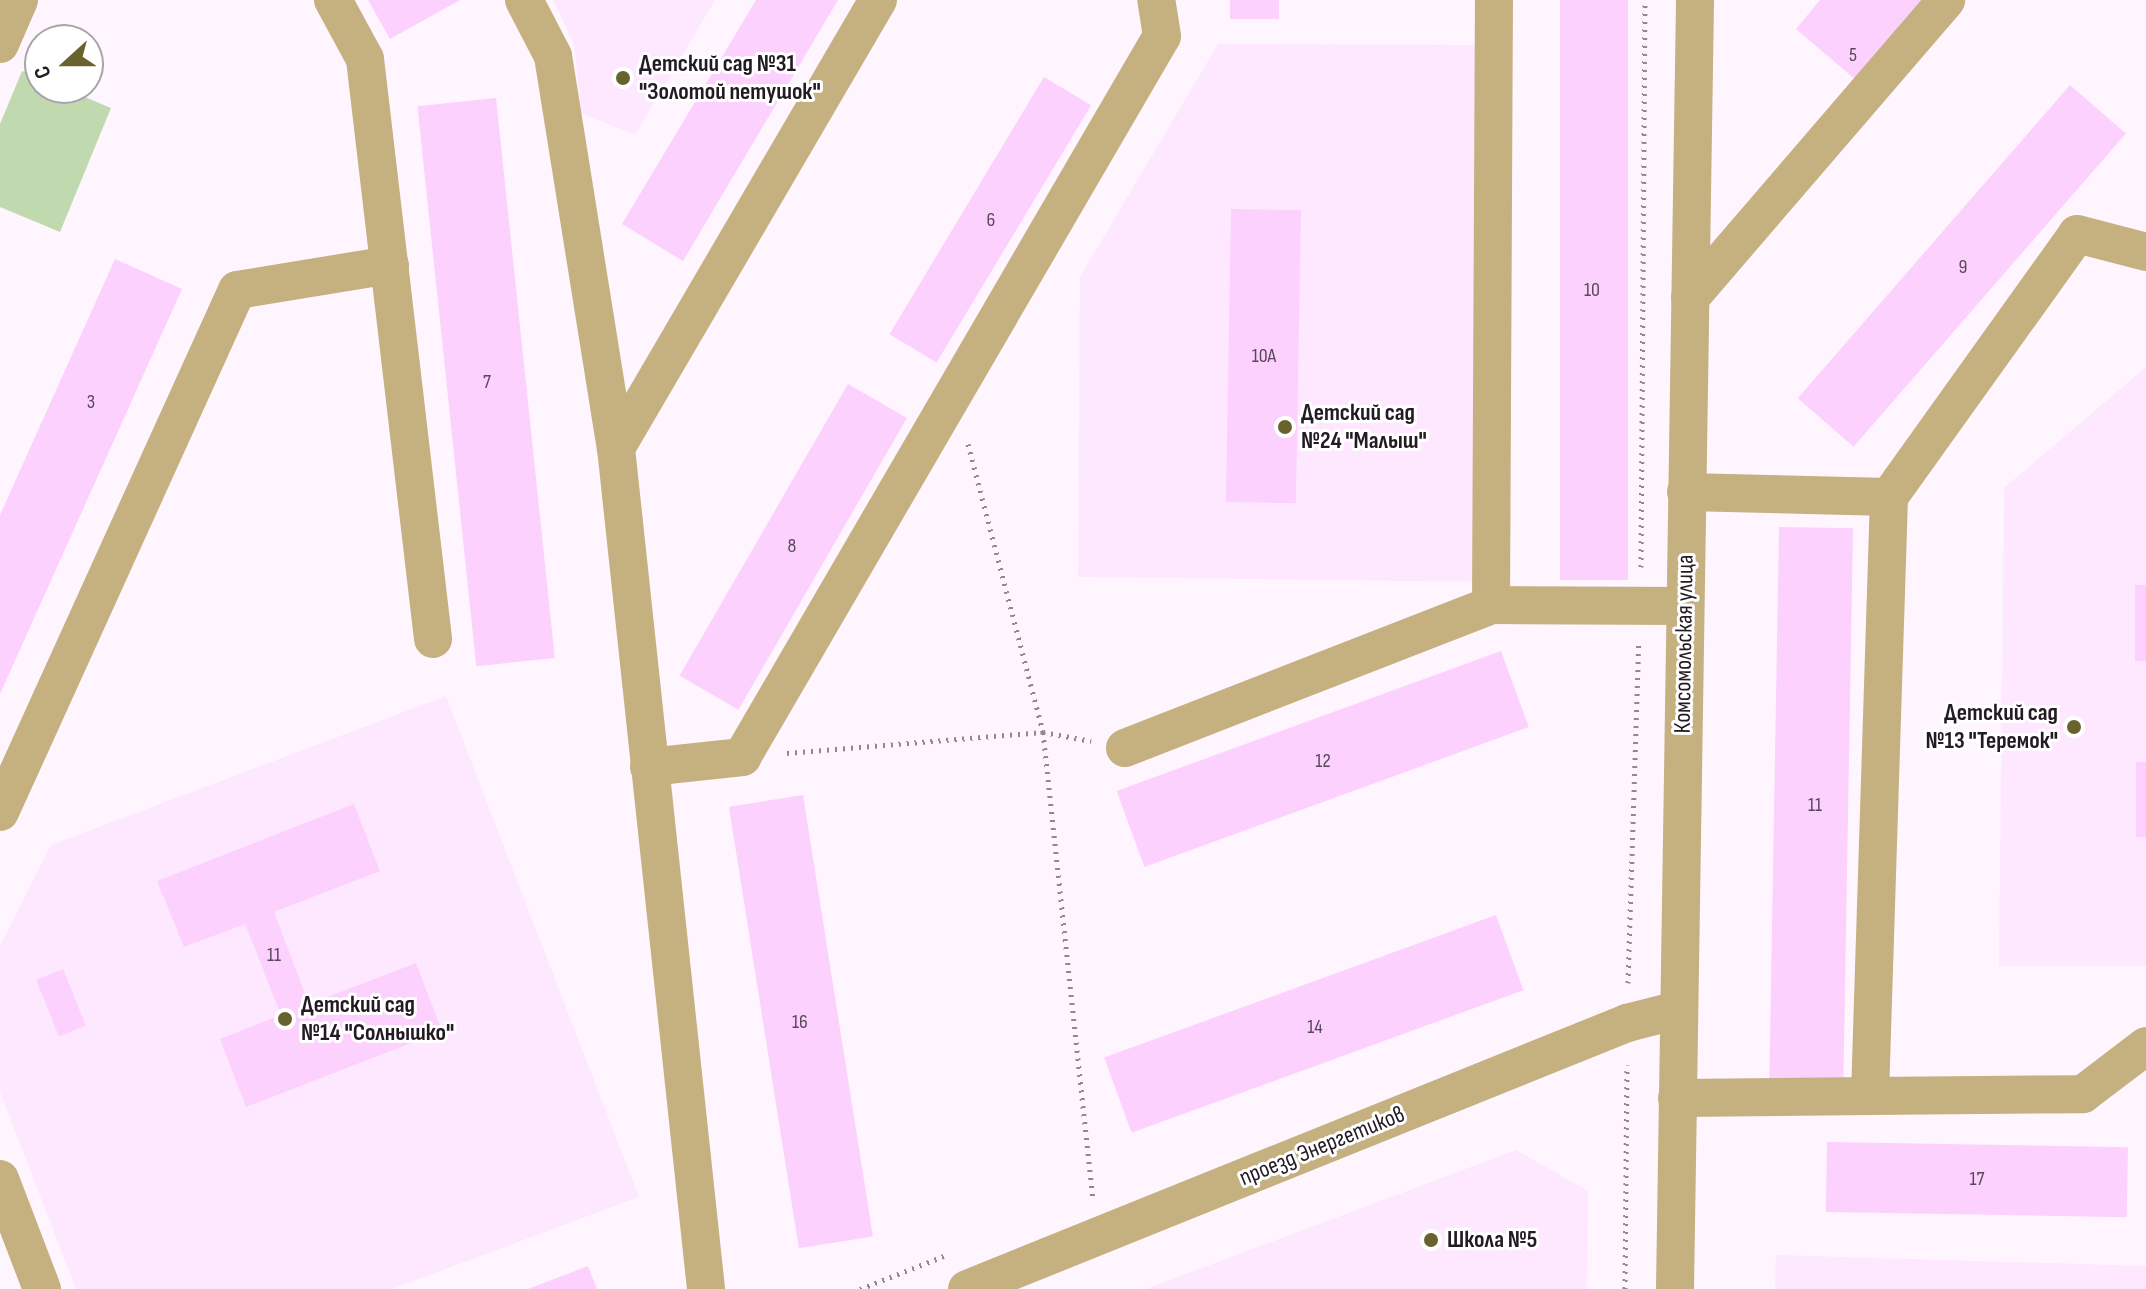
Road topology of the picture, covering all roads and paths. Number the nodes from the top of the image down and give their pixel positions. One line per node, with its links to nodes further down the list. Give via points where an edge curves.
1 (19, 0): 9 (street)
2 (333, 0): 11 (street, via 365,59)
3 (524, 0): 14 (street, via 553,56)
4 (878, 0): 14 (street)
5 (1156, 0): 13 (street, via 1162,36)
6 (1494, 0): 17 (street)
7 (1695, 0): 12 (street, Комсомольская улица)
8 (1946, 0): 12 (street)
9 (0, 44)
10 (2146, 252): 16 (street, via 2077,234)
11 (390, 265): 19 (street); 24 (street, via 237,290)
12 (1690, 298): 15 (street, Комсомольская улица)
13 (954, 392): 20 (path); 22 (street)
14 (616, 448): 23 (street)
15 (1686, 492): 16 (street); 18 (street, Комсомольская улица)
16 (1889, 497): 27 (street)
17 (1491, 605): 18 (street); 21 (street)
18 (1685, 606): 25 (street, Комсомольская улица)
19 (433, 639)
20 (1043, 732): 21 (path); 22 (path); 30 (path)
21 (1125, 748)
22 (742, 757): 23 (street)
23 (649, 767): 32 (street)
24 (0, 812)
25 (1678, 1010): 28 (street, Комсомольская улица); 33 (street, проезд Энергетиков, via 1627,1023)
26 (2146, 1046): 27 (street, via 2083,1094)
27 (1870, 1096): 28 (street)
28 (1677, 1098): 34 (street, Комсомольская улица)
29 (0, 1179): 31 (street)
30 (1093, 1198)
31 (42, 1289)
32 (706, 1289)
33 (967, 1289)
34 (1675, 1289)

